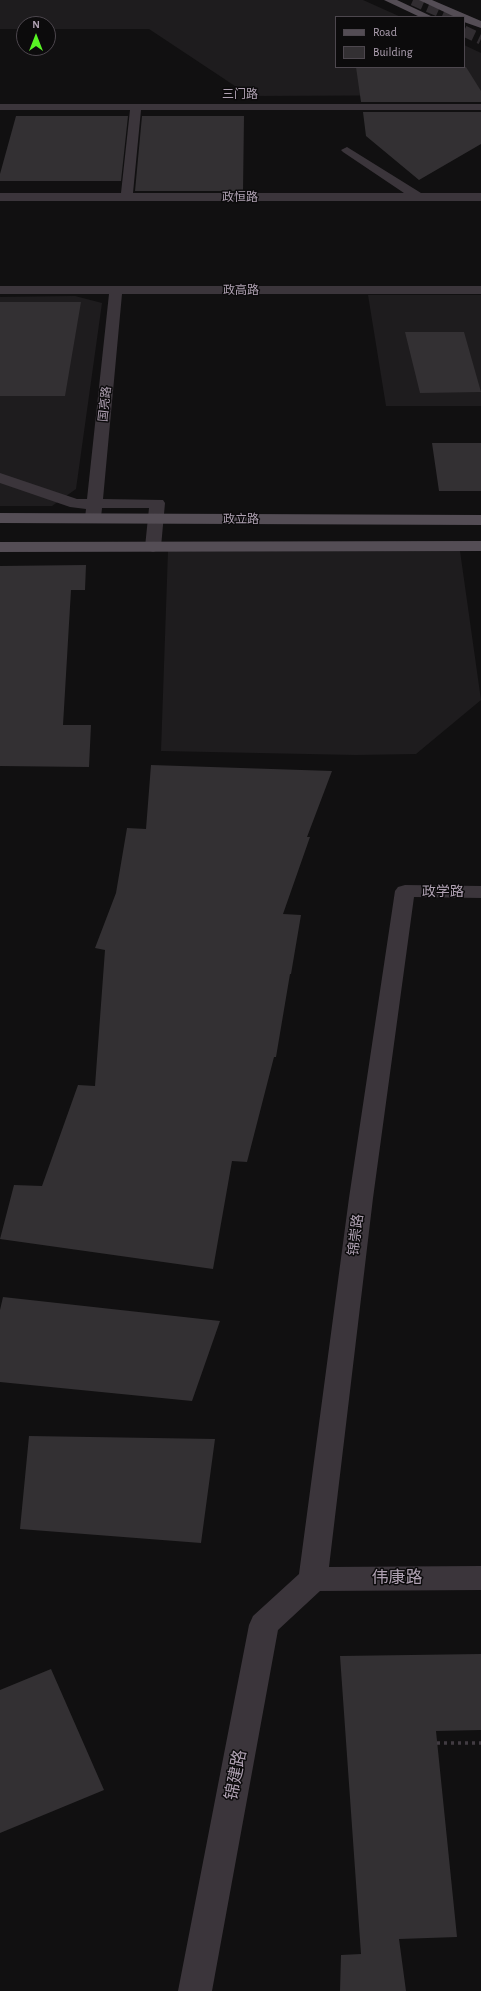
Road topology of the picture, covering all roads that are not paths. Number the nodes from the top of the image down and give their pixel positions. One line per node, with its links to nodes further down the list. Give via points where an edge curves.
1 (389, 0): 3 (main road)
2 (424, 0): 4 (main road)
3 (426, 16)
4 (461, 16)
5 (465, 18): 6 (main road)
6 (481, 25)
7 (0, 107): 8 (street, 三门路)
8 (136, 107): 9 (street, 三门路); 14 (street)
9 (481, 107)
10 (348, 150): 11 (street)
11 (366, 163): 12 (street); 15 (street)
12 (351, 165)
13 (0, 197): 14 (street, 政恒路)
14 (127, 197): 15 (street, 政恒路)
15 (418, 197): 16 (street, 政恒路)
16 (481, 197)
17 (0, 290): 18 (street, 政高路)
18 (116, 290): 19 (street, 政高路); 23 (street, 国亮路)
19 (481, 290)
20 (0, 478): 22 (street)
21 (0, 488): 22 (street)
22 (29, 488): 23 (street)
23 (94, 510): 24 (main road, 政立路); 25 (main road, 政立路)
24 (0, 518)
25 (155, 518): 26 (main road, 政立路); 29 (street)
26 (481, 520)
27 (481, 546): 29 (main road, 政立路)
28 (0, 547): 29 (main road, 政立路)
29 (153, 547)
30 (405, 892): 31 (street, 政学路); 33 (street, 锦崇路, via 361,1198)
31 (481, 892)
32 (481, 1578): 33 (street, 伟康路)
33 (313, 1579): 34 (street, 锦建路, via 264,1626)
34 (195, 1991)

